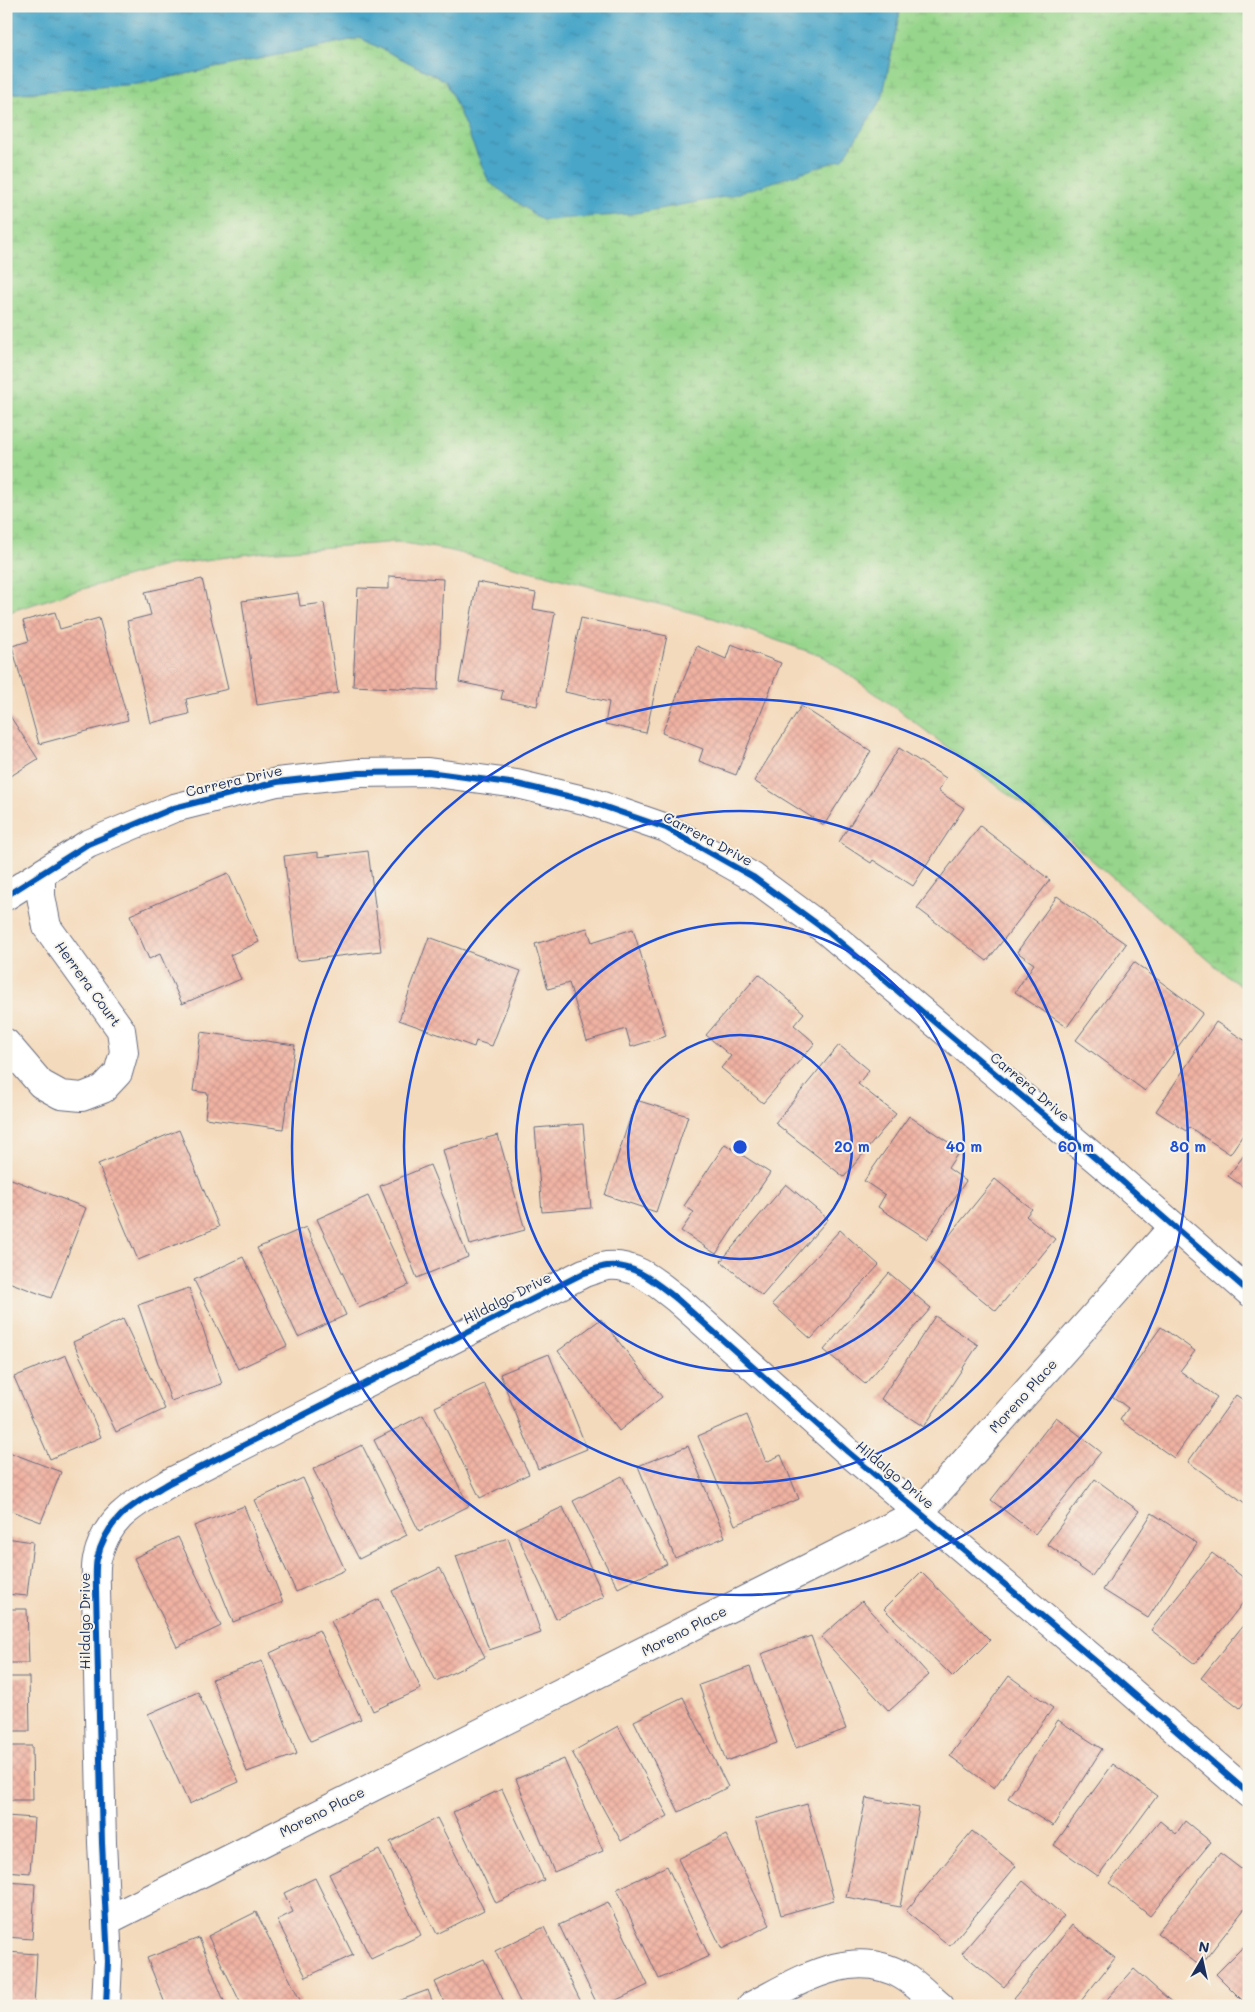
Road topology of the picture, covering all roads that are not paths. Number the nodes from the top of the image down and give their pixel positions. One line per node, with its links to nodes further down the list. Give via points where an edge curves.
1 (41, 874): 2 (street, Carrera Drive); 3 (street, Herrera Court, via 47,927 121,1030 124,1052 118,1072 103,1089 82,1097 61,1095 41,1084); 4 (street, Carrera Drive, via 88,844 174,808 277,782 359,773 428,772 517,784 588,801 666,828 753,876 828,932)
2 (6, 896)
3 (6, 1042)
4 (1174, 1226): 5 (street, Carrera Drive); 6 (street, Moreno Place)
5 (1249, 1292)
6 (920, 1512): 7 (street, Hildalgo Drive); 8 (street, Moreno Place); 8 (street, Hildalgo Drive, via 652,1279 631,1268 607,1266 584,1273 170,1483 127,1509 108,1531 97,1559 96,1590)
7 (1249, 1794)
8 (106, 1921): 9 (street, Hildalgo Drive)
9 (106, 2006)
10 (752, 2006): 11 (street, via 811,1976 837,1966 863,1963 903,1976)
11 (940, 2006)

